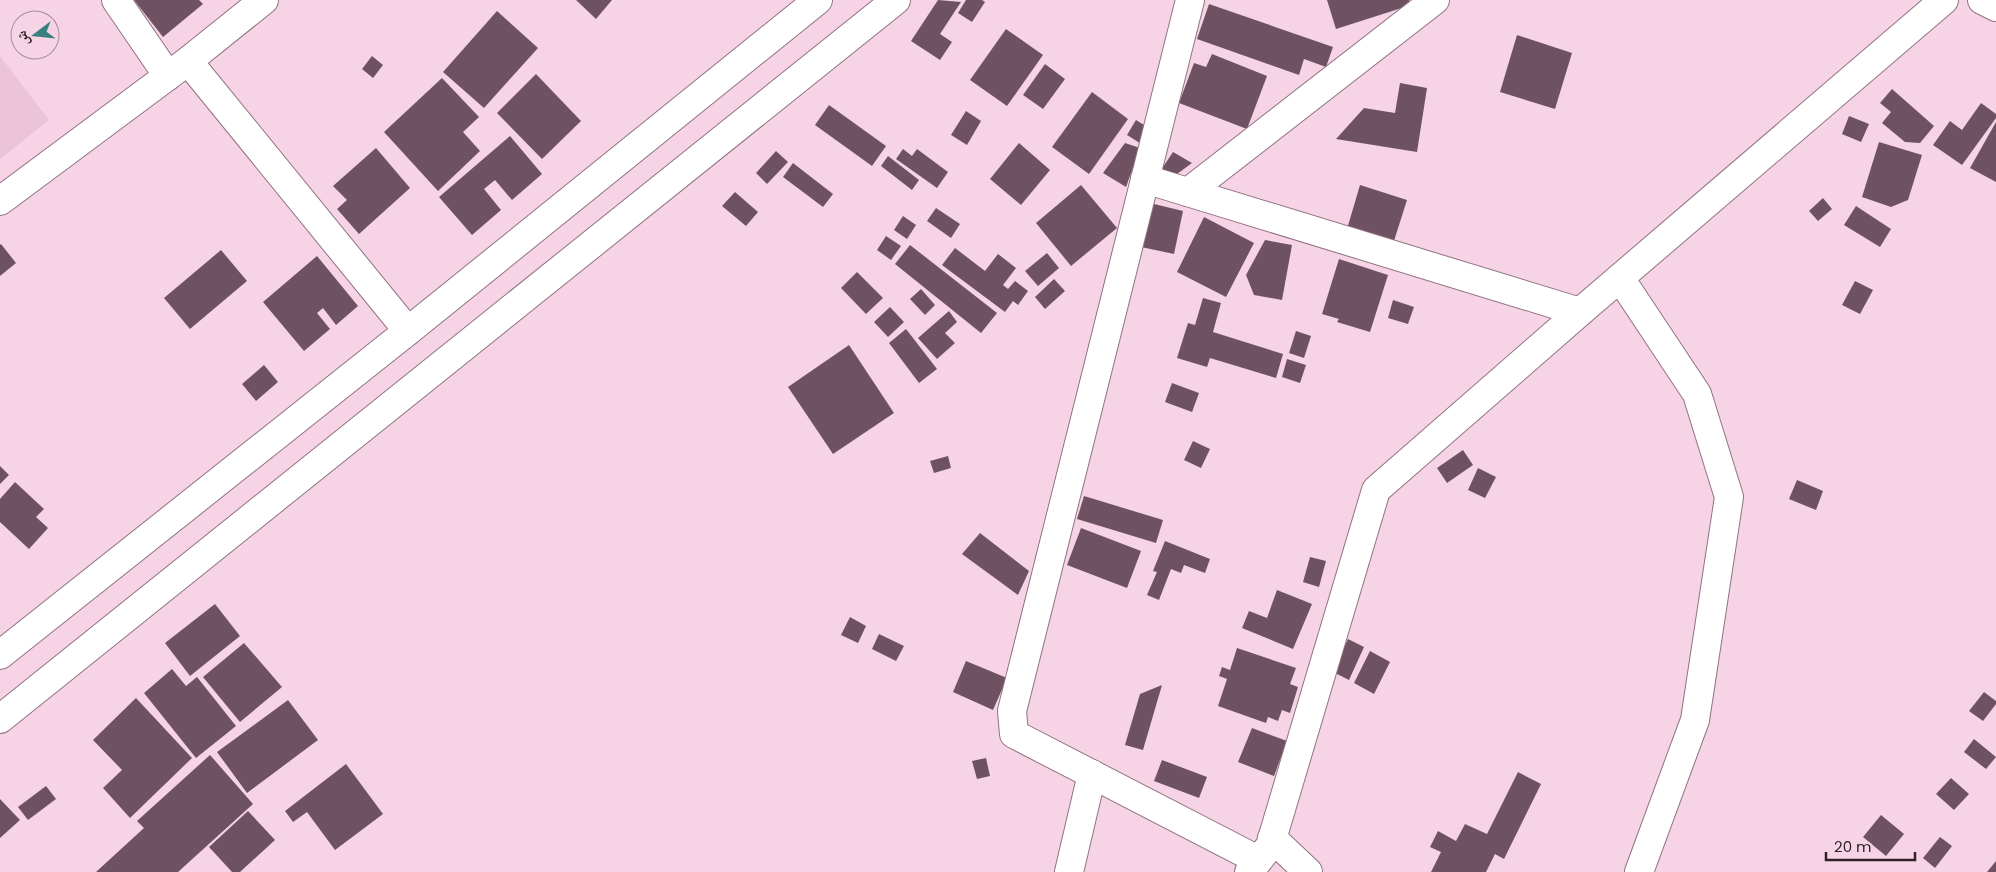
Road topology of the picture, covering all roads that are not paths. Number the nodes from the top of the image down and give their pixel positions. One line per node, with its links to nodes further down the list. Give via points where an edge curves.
1 (116, 0): 10 (street)
2 (264, 0): 10 (street)
3 (818, 0): 16 (street)
4 (896, 0): 18 (street)
5 (1190, 0): 11 (street)
6 (1435, 0): 12 (street)
7 (1944, 0): 14 (street)
8 (1982, 0): 9 (street)
9 (1996, 7)
10 (178, 69): 13 (street); 16 (street)
11 (1144, 179): 12 (street); 19 (street, via 1012,711 1014,734)
12 (1188, 192): 15 (street)
13 (0, 202)
14 (1620, 278): 15 (street); 23 (street, via 1697,394 1729,497 1695,720)
15 (1580, 312): 20 (street, via 1376,490)
16 (408, 331): 17 (street)
17 (0, 655)
18 (0, 719)
19 (1092, 774): 20 (street); 21 (street)
20 (1260, 857): 22 (street)
21 (1069, 872)
22 (1308, 872)
23 (1639, 872)

